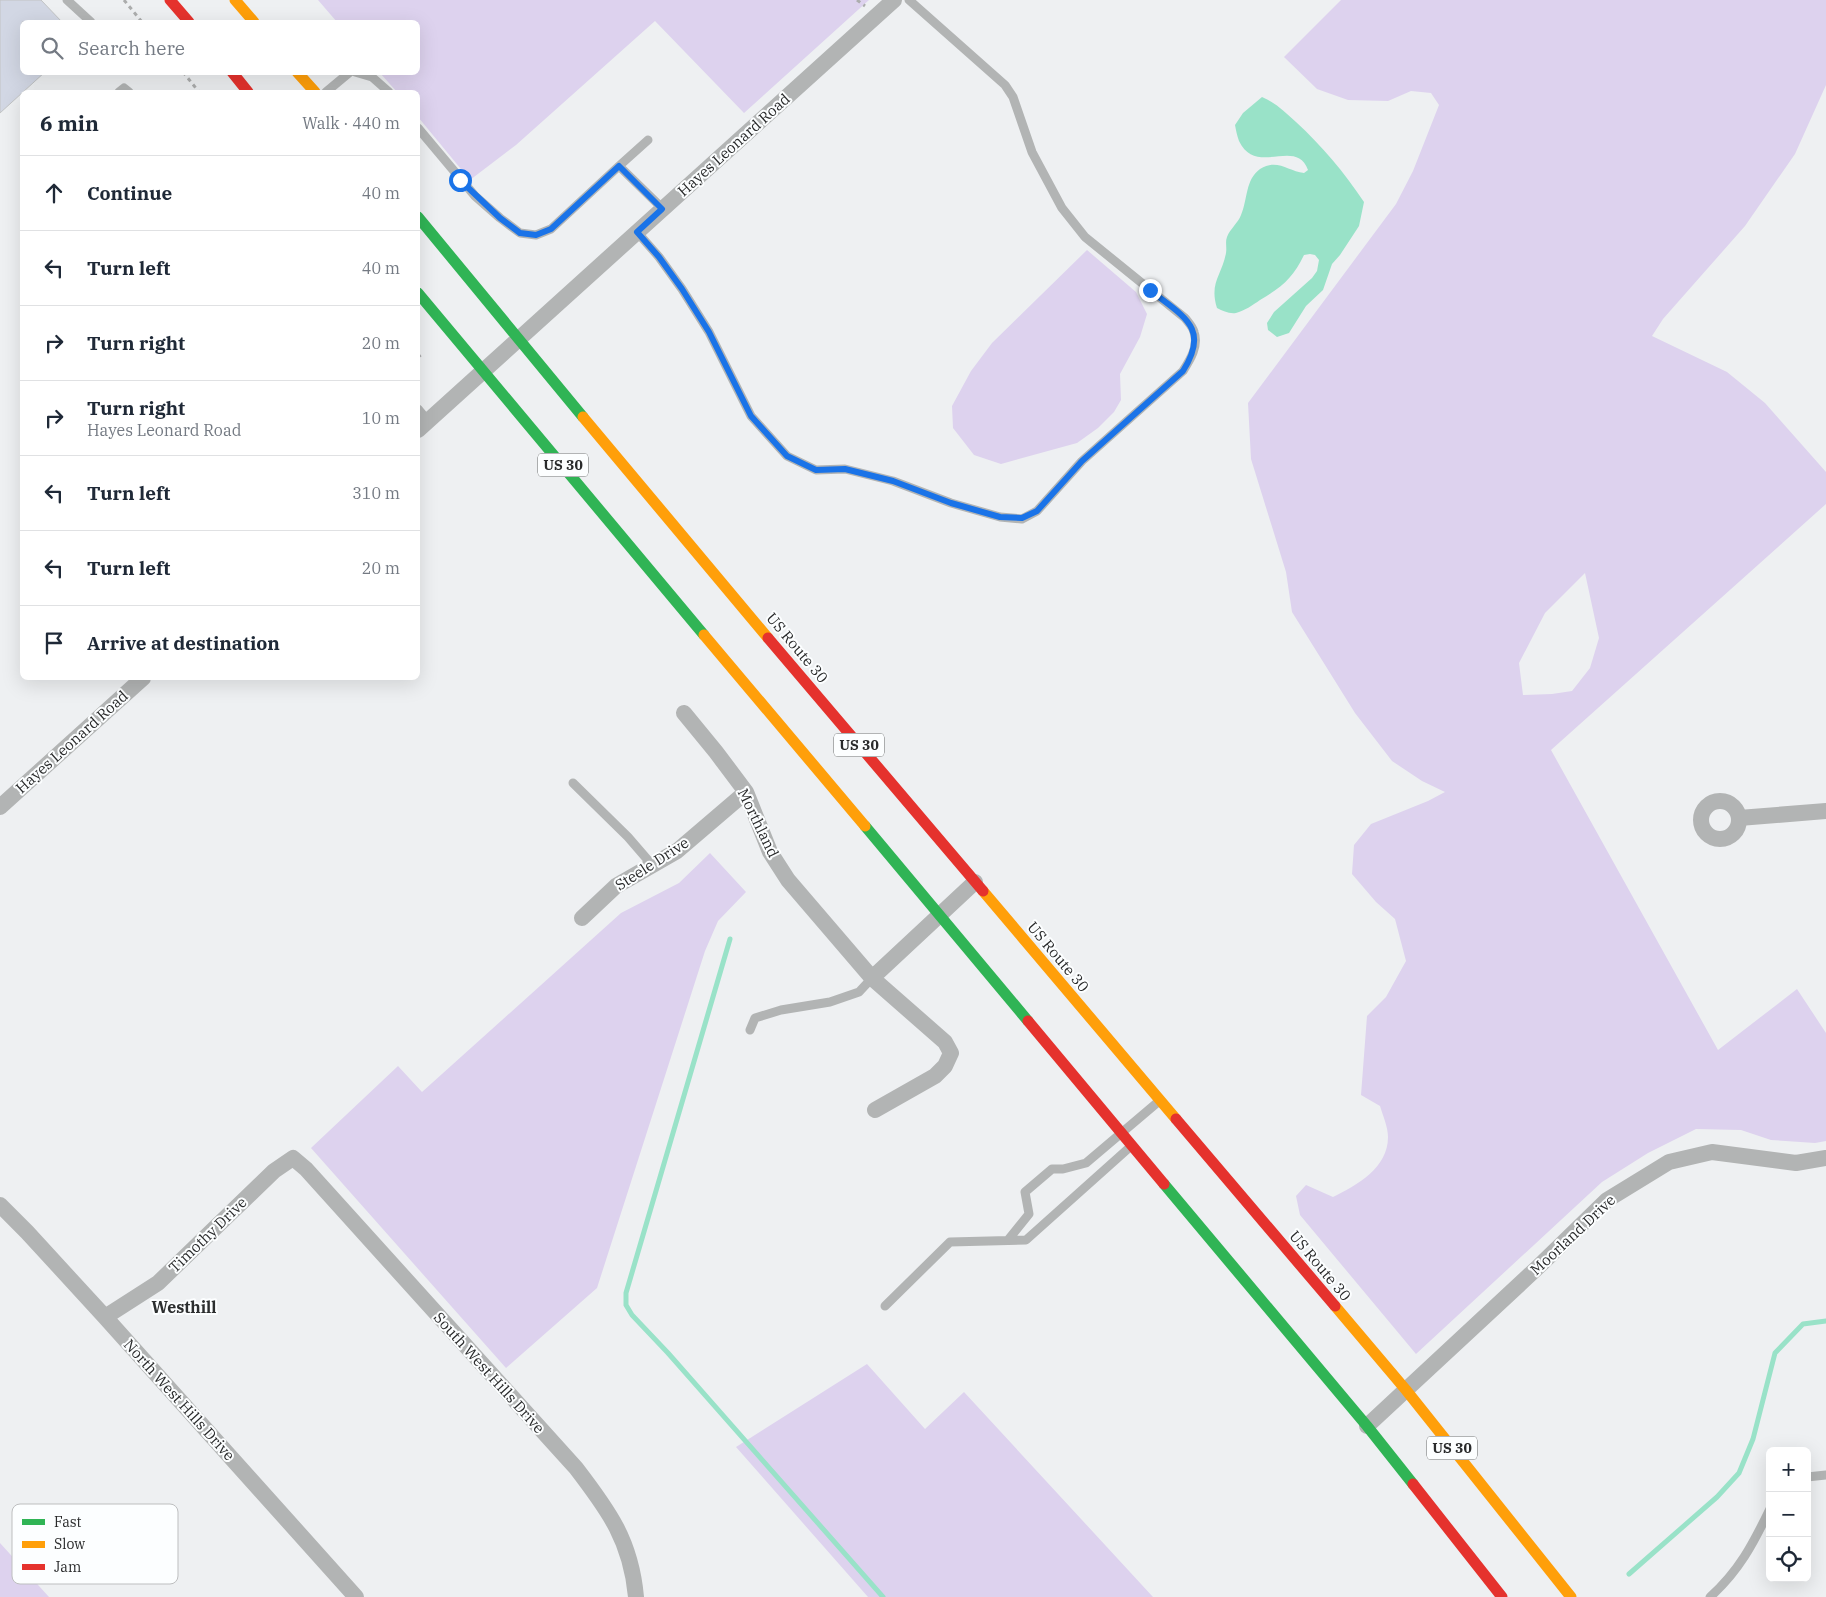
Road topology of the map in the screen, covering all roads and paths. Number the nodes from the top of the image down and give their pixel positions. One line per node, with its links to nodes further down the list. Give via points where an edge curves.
1 (67, 0): 7 (lane)
2 (124, 0): 8 (path)
3 (170, 0): 9 (highway)
4 (235, 0): 10 (highway)
5 (894, 0): 24 (street, Hayes Leonard Road)
6 (909, 0): 26 (lane, via 1006,85 1032,152 1062,208 1084,237 1185,318 1194,332 1192,357 1183,371 1082,461 1037,511 1022,518 1000,517 893,481 845,469 816,470 787,456 751,416 709,332 659,257)
7 (89, 20)
8 (140, 20)
9 (187, 20)
10 (252, 20)
11 (185, 75): 16 (path)
12 (234, 75): 17 (highway)
13 (300, 75): 18 (highway)
14 (346, 75): 19 (lane)
15 (365, 75): 20 (lane)
16 (197, 90)
17 (246, 90)
18 (313, 90)
19 (328, 90)
20 (387, 90)
21 (420, 130): 23 (lane, via 475,196 520,233 536,235 551,229)
22 (648, 140): 23 (lane)
23 (619, 166): 24 (lane)
24 (662, 209): 26 (street, Hayes Leonard Road)
25 (420, 219): 28 (highway, US 30)
26 (637, 232): 28 (street, Hayes Leonard Road)
27 (420, 295): 29 (highway, US 30)
28 (518, 340): 29 (street, Hayes Leonard Road); 39 (highway, US Route 30 / US 30)
29 (483, 371): 30 (street, Hayes Leonard Road); 40 (highway, US 30)
30 (421, 420)
31 (141, 680): 35 (street, Hayes Leonard Road)
32 (684, 713): 34 (street, Morthland)
33 (573, 783): 38 (lane)
34 (746, 792): 38 (street, Steele Drive, via 677,851); 42 (street, Morthland, via 770,852 788,880)
35 (0, 807)
36 (1826, 811): 37 (street)
37 (1739, 818)
38 (653, 866): 41 (street, Steele Drive, via 616,886)
39 (975, 882): 40 (street); 44 (highway, US Route 30 / US 30)
40 (939, 914): 42 (street); 46 (highway, US 30)
41 (582, 918)
42 (872, 978): 43 (lane, via 859,992 837,1000 754,1018); 45 (street, Morthland, via 946,1042 951,1053 935,1076)
43 (750, 1030)
44 (1160, 1100): 46 (lane); 54 (highway, US Route 30 / US 30)
45 (875, 1110)
46 (1121, 1133): 47 (highway, US 30); 51 (lane, via 1086,1163 1052,1169 1025,1192 1029,1214)
47 (1132, 1145): 51 (lane, via 1026,1240); 55 (highway, US 30)
48 (1826, 1158): 54 (street, Moorland Drive, via 1796,1163 1712,1152 1668,1162 1607,1200)
49 (306, 1169): 53 (street, Timothy Drive, via 293,1158 274,1171 158,1283); 60 (street, South West Hills Drive, via 576,1468 615,1523 634,1574)
50 (0, 1205): 53 (street, North West Hills Drive)
51 (1008, 1240): 52 (lane, via 950,1242)
52 (885, 1306)
53 (105, 1317): 59 (street, North West Hills Drive)
54 (1406, 1390): 55 (street, Moorland Drive); 62 (highway, US Route 30 / US 30)
55 (1367, 1426): 61 (highway, US 30)
56 (1826, 1475): 57 (lane)
57 (1811, 1477)
58 (1766, 1517): 63 (lane, via 1748,1552 1727,1582)
59 (356, 1597)
60 (636, 1597)
61 (1502, 1597)
62 (1571, 1597)
63 (1710, 1597)

